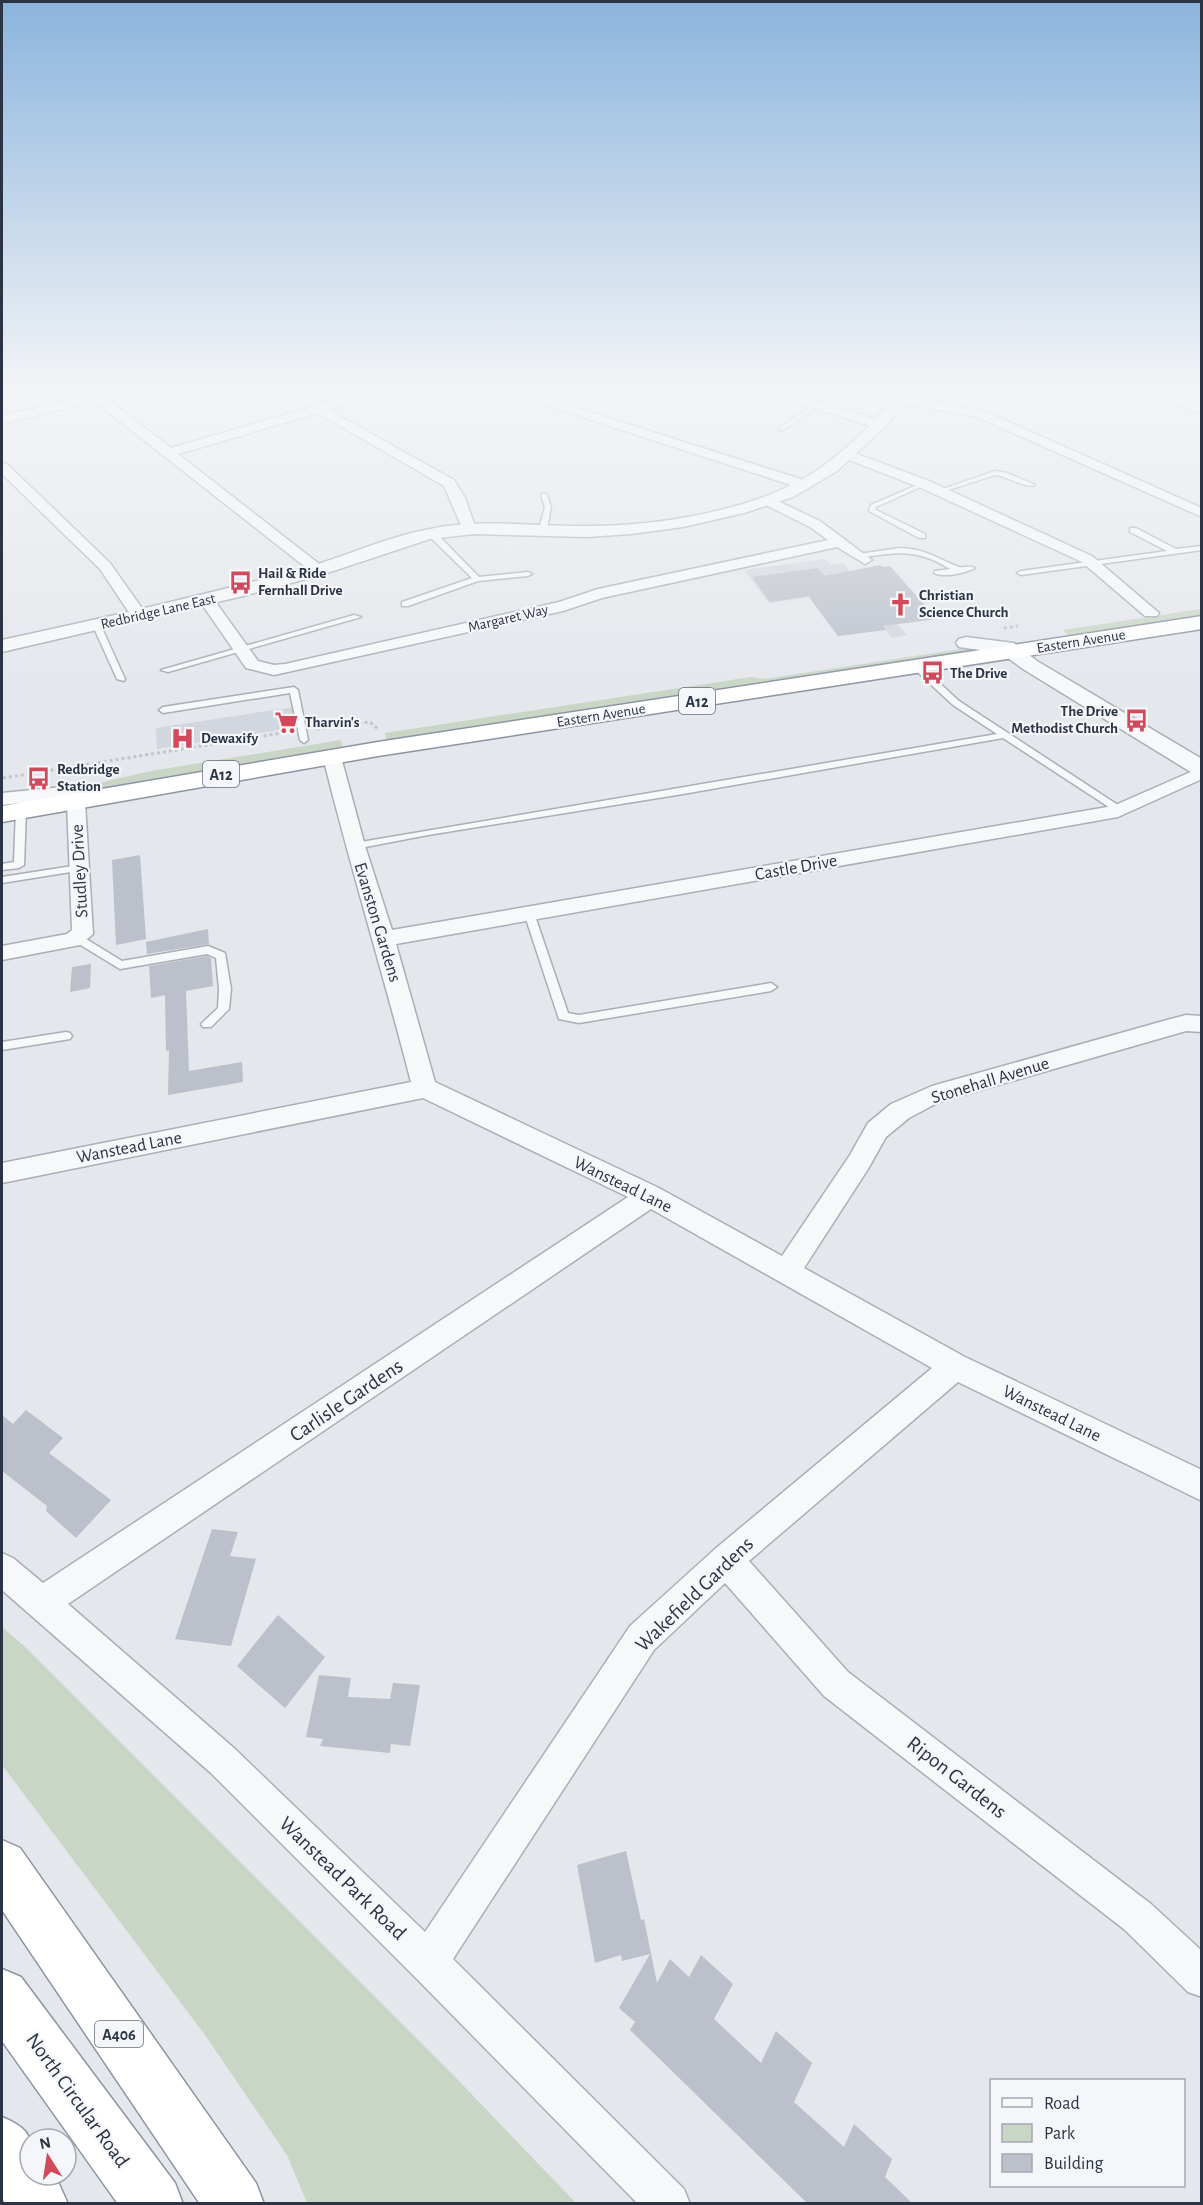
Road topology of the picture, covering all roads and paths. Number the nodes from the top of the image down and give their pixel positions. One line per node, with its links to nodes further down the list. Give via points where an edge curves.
1 (25, 489): 34 (street, via 105,566)
2 (214, 489): 24 (street)
3 (453, 489): 13 (street)
4 (796, 489): 11 (street, Redbridge Lane East)
5 (913, 489): 17 (lane, via 873,506 872,511)
6 (934, 489): 9 (street)
7 (949, 489): 9 (lane)
8 (1148, 489): 12 (street)
9 (940, 492): 22 (street)
10 (544, 495): 14 (lane, via 548,507)
11 (767, 500): 14 (street, Redbridge Lane East, via 648,527 609,531); 18 (street, via 815,524)
12 (1202, 513)
13 (469, 528): 14 (street, Redbridge Lane East); 16 (street, Redbridge Lane East)
14 (543, 529)
15 (1133, 530): 20 (lane)
16 (431, 533): 24 (street, Redbridge Lane East); 29 (lane)
17 (922, 536)
18 (840, 542): 21 (street); 40 (street, Margaret Way, via 598,594 563,606 285,669 252,665)
19 (1202, 548): 20 (lane)
20 (1175, 552): 22 (lane)
21 (862, 558): 25 (lane, via 902,549 927,552)
22 (1093, 564): 27 (lane); 33 (street)
23 (971, 568): 25 (lane)
24 (318, 570): 30 (street, Redbridge Lane East)
25 (959, 571): 26 (lane)
26 (938, 573)
27 (1021, 573)
28 (528, 574): 29 (lane)
29 (477, 579): 31 (lane)
30 (207, 600): 34 (street, Redbridge Lane East); 40 (street, Margaret Way)
31 (405, 604)
32 (1202, 605): 33 (highway, Eastern Avenue / A12)
33 (1151, 613): 38 (highway, Eastern Avenue / A12)
34 (140, 616): 37 (street, Redbridge Lane East)
35 (357, 617): 40 (lane)
36 (1202, 622): 41 (highway, Eastern Avenue / A12)
37 (97, 626): 39 (street, Redbridge Lane East); 44 (lane)
38 (966, 643): 41 (street, via 996,644); 46 (highway, Eastern Avenue / A12)
39 (2, 646)
40 (242, 651): 43 (lane)
41 (1013, 652): 42 (highway, Eastern Avenue / A12); 50 (street)
42 (917, 667): 48 (lane, via 956,703); 49 (highway, Eastern Avenue / A12)
43 (165, 670)
44 (121, 679)
45 (163, 710): 47 (lane, via 294,690)
46 (370, 726): 47 (highway, Eastern Avenue / A12); 47 (path, via 346,726)
47 (303, 735): 51 (path, via 129,756); 53 (highway, Eastern Avenue / A12)
48 (1005, 735): 54 (lane); 55 (lane)
49 (332, 757): 52 (highway, Eastern Avenue / A12); 55 (street, Evanston Gardens)
50 (1202, 771): 54 (street, Castle Drive)
51 (2, 779)
52 (76, 801): 53 (highway, Eastern Avenue / A12); 57 (street, Studley Drive)
53 (6, 804): 56 (lane, via 19,865)
54 (1121, 811): 59 (street, Castle Drive)
55 (355, 846): 61 (street, Evanston Gardens)
56 (2, 867)
57 (79, 868): 58 (lane); 60 (street, Studley Drive, via 83,930)
58 (2, 880)
59 (529, 913): 61 (street, Castle Drive); 63 (lane, via 563,1016 579,1019)
60 (78, 938): 62 (street, Studley Drive); 64 (lane, via 120,965 208,950 221,956 223,1009)
61 (384, 939): 68 (street, Evanston Gardens)
62 (2, 953)
63 (771, 987)
64 (207, 1024)
65 (1202, 1024): 71 (street, Stonehall Avenue, via 1186,1023 943,1092 900,1111 877,1130)
66 (66, 1036): 67 (lane)
67 (2, 1046)
68 (425, 1088): 69 (street, Wanstead Lane); 70 (street, Wanstead Lane)
69 (2, 1173)
70 (650, 1196): 71 (street, Wanstead Lane); 76 (street, Carlisle Gardens)
71 (787, 1271): 72 (street, Wanstead Lane)
72 (955, 1365): 73 (street, Wanstead Lane); 74 (street, Wakefield Gardens)
73 (1202, 1486)
74 (726, 1560): 78 (street, Wakefield Gardens, via 642,1638); 79 (street, Ripon Gardens, via 836,1684 1138,1917)
75 (2, 1569): 76 (street, Wanstead Park Road)
76 (41, 1603): 78 (street, Wanstead Park Road, via 223,1761)
77 (2, 1866): 84 (highway, A406)
78 (428, 1962): 85 (street, Wanstead Park Road)
79 (1202, 1978)
80 (2, 1996): 83 (highway, North Circular Road)
81 (2, 2146): 82 (highway)
82 (39, 2204)
83 (154, 2204)
84 (235, 2204)
85 (669, 2204)

